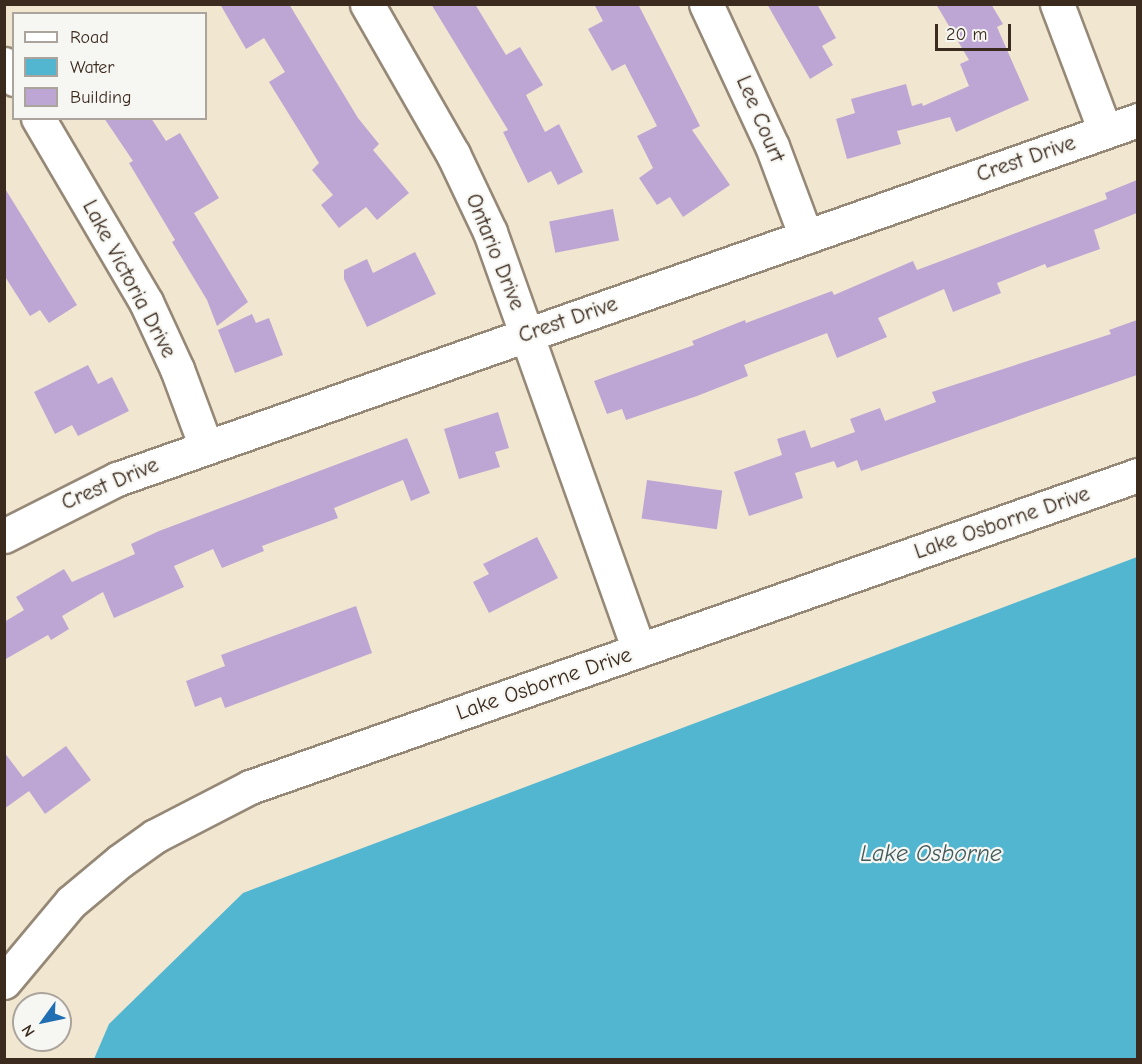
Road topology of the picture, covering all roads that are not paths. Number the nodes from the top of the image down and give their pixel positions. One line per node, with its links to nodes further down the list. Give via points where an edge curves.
1 (367, 4): 8 (street, Ontario Drive, via 453,154 490,232)
2 (706, 4): 7 (street, Lee Court, via 772,146)
3 (1057, 4): 6 (street)
4 (39, 120): 9 (street, Lake Victoria Drive, via 146,302 177,369)
5 (1137, 120): 6 (street, Crest Drive)
6 (1105, 131): 7 (street, Crest Drive)
7 (806, 237): 8 (street, Crest Drive)
8 (528, 334): 9 (street, Crest Drive); 12 (street, Ontario Drive)
9 (206, 447): 11 (street, Crest Drive, via 117,479)
10 (1137, 475): 12 (street, Lake Osborne Drive)
11 (4, 536)
12 (639, 650): 13 (street, Lake Osborne Drive, via 211,804 155,836 88,888 42,933)
13 (4, 982)

